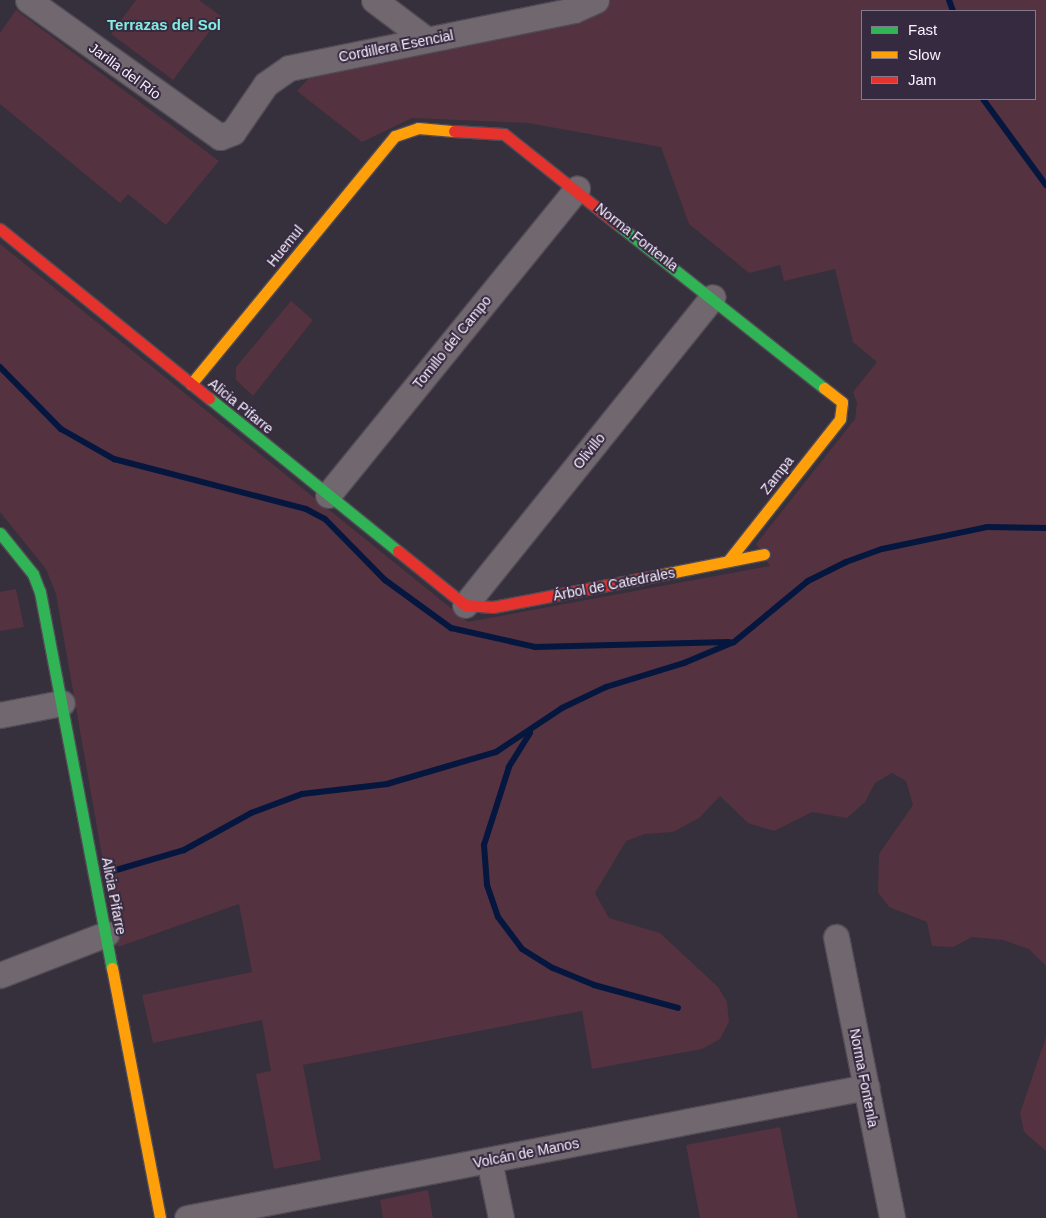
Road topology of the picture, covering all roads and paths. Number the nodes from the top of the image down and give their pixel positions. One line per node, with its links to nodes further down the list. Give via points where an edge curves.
1 (28, 0): 6 (street, Jarilla del Río, via 211,134)
2 (374, 0): 4 (street)
3 (596, 0): 4 (street, Cordillera Esencial, via 574,10)
4 (427, 40): 6 (street, Cordillera Esencial, via 281,72)
5 (405, 130): 7 (street, Norma Fontenla, via 504,134); 10 (street, Huemul, via 395,136)
6 (224, 137)
7 (577, 189): 9 (street, Norma Fontenla); 12 (street, Tomillo del Campo)
8 (0, 229): 10 (street, Alicia Pifarre)
9 (713, 297): 11 (street, Norma Fontenla, via 836,394); 16 (street, Olivillo)
10 (191, 384): 12 (street, Alicia Pifarre)
11 (844, 406): 15 (street, Zampa, via 840,419)
12 (328, 495): 16 (street, Alicia Pifarre)
13 (0, 533): 17 (street, Alicia Pifarre, via 37,581)
14 (764, 554): 15 (street, Árbol de Catedrales)
15 (728, 561): 16 (street, Árbol de Catedrales, via 493,607)
16 (465, 605)
17 (62, 703): 18 (street); 19 (street, Alicia Pifarre)
18 (0, 715)
19 (106, 934): 21 (street); 24 (street, Alicia Pifarre)
20 (836, 937): 22 (street, Norma Fontenla)
21 (0, 975)
22 (866, 1087): 23 (street, Volcán de Manos); 27 (street, Norma Fontenla)
23 (489, 1160): 25 (street, Volcán de Manos); 26 (street)
24 (160, 1218)
25 (187, 1218)
26 (501, 1218)
27 (892, 1218)

